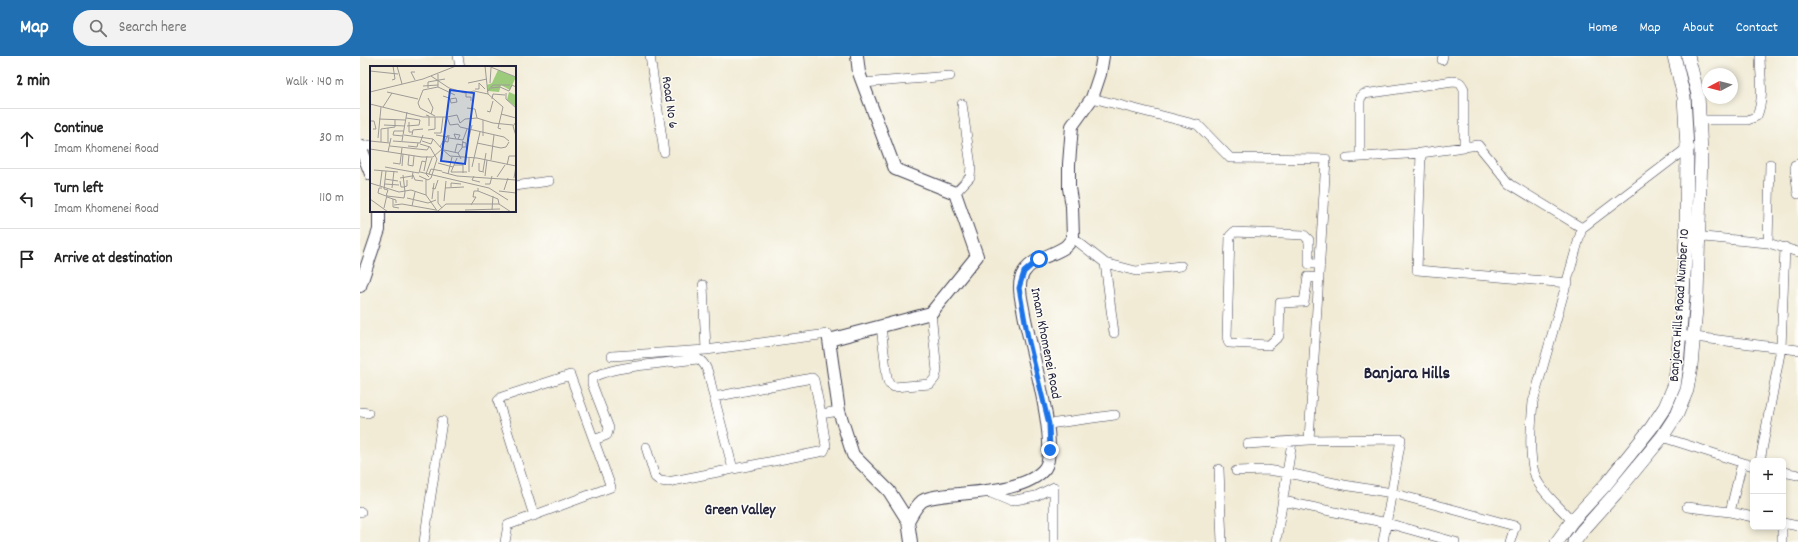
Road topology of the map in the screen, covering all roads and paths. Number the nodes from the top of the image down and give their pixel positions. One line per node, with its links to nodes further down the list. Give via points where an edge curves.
1 (458, 56): 8 (street)
2 (650, 56): 19 (street, Road No 6)
3 (857, 56): 10 (street)
4 (1103, 56): 11 (street)
5 (1674, 56): 18 (main road, Banjara Hills Road Number 10, via 1684,97)
6 (1688, 56): 13 (main road, Banjara Hills Road Number 10, via 1698,95)
7 (1760, 56): 13 (street, via 1761,106 1757,116 1748,120)
8 (460, 66)
9 (950, 76): 10 (street)
10 (863, 82): 28 (street, via 895,169)
11 (1092, 98): 34 (street, via 1072,126 1069,188); 39 (street, via 1198,125 1230,158 1326,159)
12 (962, 104): 28 (street, via 971,166 970,177)
13 (1699, 120): 17 (main road, Banjara Hills Road Number 10)
14 (370, 145): 15 (street)
15 (360, 146): 25 (street)
16 (1464, 147): 20 (street); 21 (street, via 1464,89 1462,83 1453,81 1364,94 1360,101); 31 (street, via 1478,145 1510,184)
17 (1701, 147): 18 (street); 33 (main road, Banjara Hills Road Number 10)
18 (1686, 148): 31 (street); 32 (main road, Banjara Hills Road Number 10)
19 (664, 152)
20 (1421, 153): 21 (street); 42 (street, via 1417,270)
21 (1360, 157): 22 (street)
22 (1347, 158)
23 (1770, 164): 35 (street)
24 (1798, 164): 29 (street, via 1795,170)
25 (370, 171)
26 (549, 181): 27 (street)
27 (516, 186)
28 (955, 193): 45 (street, via 977,256)
29 (1798, 194)
30 (380, 212): 44 (street, via 379,230)
31 (1582, 228): 42 (street)
32 (1686, 236): 33 (street); 49 (main road, Banjara Hills Road Number 10)
33 (1700, 236): 35 (street); 50 (main road, Banjara Hills Road Number 10)
34 (1073, 238): 38 (street); 60 (street, Imam Khomenei Road, via 1065,247 1039,259 1024,272 1019,288)
35 (1768, 243): 36 (street)
36 (1785, 247): 37 (street); 51 (street)
37 (1798, 252)
38 (1105, 263): 40 (street, via 1136,272); 47 (street)
39 (1320, 264): 41 (street); 41 (street, via 1309,264 1309,240 1304,235 1234,232 1230,236 1226,337 1229,343 1269,345 1279,336 1280,303 1304,302 1308,277)
40 (1181, 266)
41 (1319, 278): 63 (street)
42 (1568, 283): 84 (street, via 1533,402 1531,427 1534,474 1539,484)
43 (703, 285): 52 (street)
44 (360, 286)
45 (930, 313): 46 (street); 46 (street, via 937,371 930,384 889,384)
46 (881, 326): 56 (street, via 829,340)
47 (1114, 333)
48 (828, 334): 52 (street)
49 (1679, 335): 50 (street); 84 (main road, Banjara Hills Road Number 10, via 1674,386 1665,407 1606,484)
50 (1693, 336): 51 (street); 61 (main road, Banjara Hills Road Number 10, via 1687,390 1677,414)
51 (1781, 348): 53 (street); 67 (street)
52 (706, 350): 54 (street)
53 (1798, 350)
54 (612, 356)
55 (714, 397): 57 (street, via 812,378); 62 (street, via 706,366 698,359 623,368 596,375 592,378 592,384 608,428 606,435); 70 (street)
56 (839, 411): 57 (street); 83 (street, via 853,455 889,491)
57 (821, 414): 70 (street, via 826,446 824,451)
58 (1115, 415): 60 (street)
59 (442, 421): 90 (street)
60 (1049, 424): 76 (street, Imam Khomenei Road, via 1050,450 1045,467 1024,483)
61 (1662, 437): 68 (street); 99 (main road, Banjara Hills Road Number 10)
62 (594, 440): 81 (street, via 611,487); 81 (street, via 570,375 502,397 498,401)
63 (1309, 440): 64 (street); 77 (street, via 1401,439)
64 (1292, 442): 65 (street); 73 (street)
65 (1248, 444)
66 (646, 447): 70 (street, via 655,477 660,482)
67 (1761, 458)
68 (1742, 463): 69 (street); 80 (street)
69 (1750, 465)
70 (733, 469)
71 (1219, 469): 94 (street)
72 (1236, 471): 73 (street, via 1267,470)
73 (1288, 473): 77 (street); 78 (street)
74 (1786, 473): 75 (street)
75 (1798, 475)
76 (986, 491): 83 (street, Imam Khomenei Road, via 923,500 914,509); 93 (street, via 1010,501 1036,496 1054,487)
77 (1392, 493): 85 (street); 98 (street, via 1515,526)
78 (1283, 501): 85 (street); 95 (street)
79 (1687, 507): 80 (street)
80 (1730, 512): 82 (street)
81 (534, 516): 91 (street, via 508,524)
82 (1750, 516)
83 (908, 521): 92 (street)
84 (1572, 521): 89 (main road, Banjara Hills Road Number 10)
85 (1387, 522): 96 (street); 97 (street)
86 (1786, 524): 87 (street)
87 (1798, 526)
88 (1782, 530): 100 (street)
89 (1560, 541)
90 (424, 542)
91 (505, 542)
92 (911, 542)
93 (1054, 542)
94 (1222, 542)
95 (1276, 542)
96 (1383, 542)
97 (1455, 542)
98 (1510, 542)
99 (1574, 542)
100 (1782, 542)

